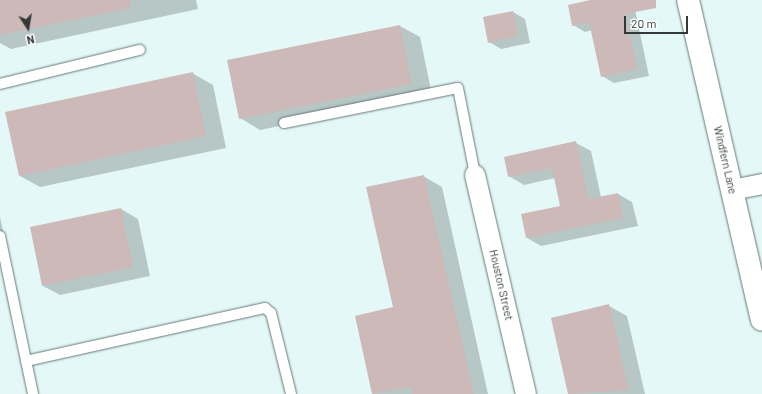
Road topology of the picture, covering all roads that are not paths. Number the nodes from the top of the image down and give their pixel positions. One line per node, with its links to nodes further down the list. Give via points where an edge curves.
1 (688, 0): 7 (street, Windfern Lane)
2 (140, 50): 3 (lane)
3 (0, 84)
4 (284, 123): 5 (lane, via 458,88)
5 (475, 175): 13 (street, Houston Street)
6 (762, 184): 7 (street)
7 (732, 190): 9 (street, Windfern Lane)
8 (0, 236): 10 (lane)
9 (762, 320)
10 (26, 361): 11 (lane); 12 (lane, via 265,308 271,313)
11 (33, 394)
12 (290, 394)
13 (526, 394)

